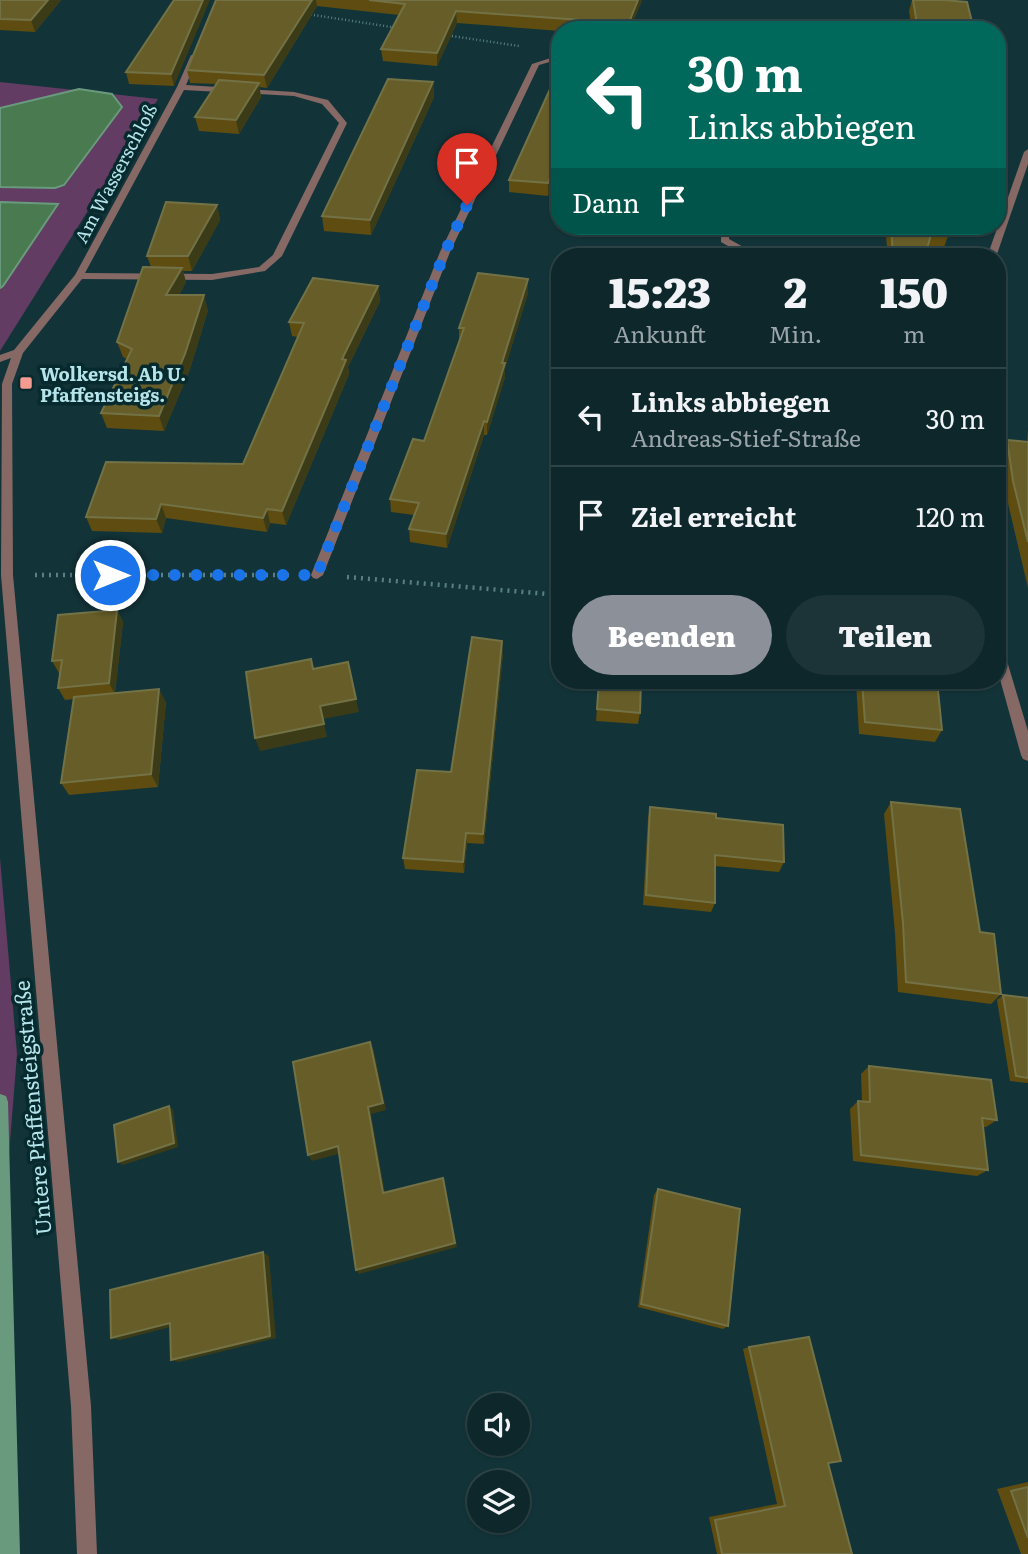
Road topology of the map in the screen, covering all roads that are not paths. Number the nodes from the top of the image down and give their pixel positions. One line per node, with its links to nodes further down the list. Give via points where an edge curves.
1 (200, 43): 3 (street, Am Wasserschloß)
2 (551, 59): 13 (street, via 536,64 445,252)
3 (181, 87): 9 (street, Am Wasserschloß); 9 (street, Am Wasserschloß, via 293,94 325,102 343,124 277,256 262,269 212,276)
4 (1028, 152): 5 (street)
5 (1023, 187): 6 (street)
6 (1006, 224)
7 (724, 235): 8 (street, via 724,240)
8 (738, 248)
9 (79, 276): 10 (street, Am Wasserschloß)
10 (18, 352): 11 (street, Am Wasserschloß); 12 (street, Am Wasserschloß, via 8,384)
11 (0, 359)
12 (6, 575): 16 (street, Untere Pfaffensteigstraße, via 81,1406)
13 (317, 575)
14 (1006, 679): 15 (street)
15 (1028, 755)
16 (88, 1554)

